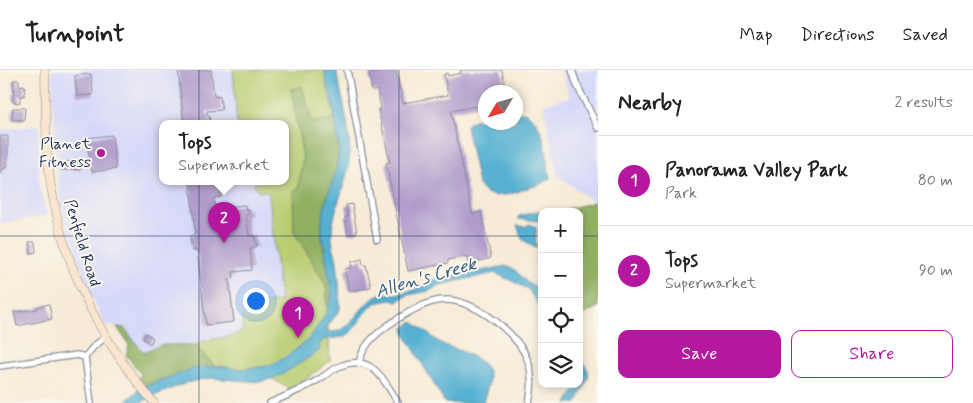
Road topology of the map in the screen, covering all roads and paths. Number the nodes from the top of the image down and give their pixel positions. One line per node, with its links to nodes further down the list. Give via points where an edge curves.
1 (45, 70): 6 (main road, Penfield Road, via 48,149 56,212 84,297)
2 (347, 70): 5 (street)
3 (572, 70): 4 (street)
4 (598, 128)
5 (377, 239)
6 (106, 337): 7 (street); 11 (main road, Penfield Road, via 123,365)
7 (86, 356): 9 (street); 10 (street)
8 (359, 362): 12 (street, via 342,365); 13 (street, via 381,376); 14 (street, via 370,341 402,316 437,300 459,302 501,325 525,353 532,388)
9 (0, 366)
10 (91, 403)
11 (154, 403)
12 (270, 403)
13 (398, 403)
14 (529, 403)

